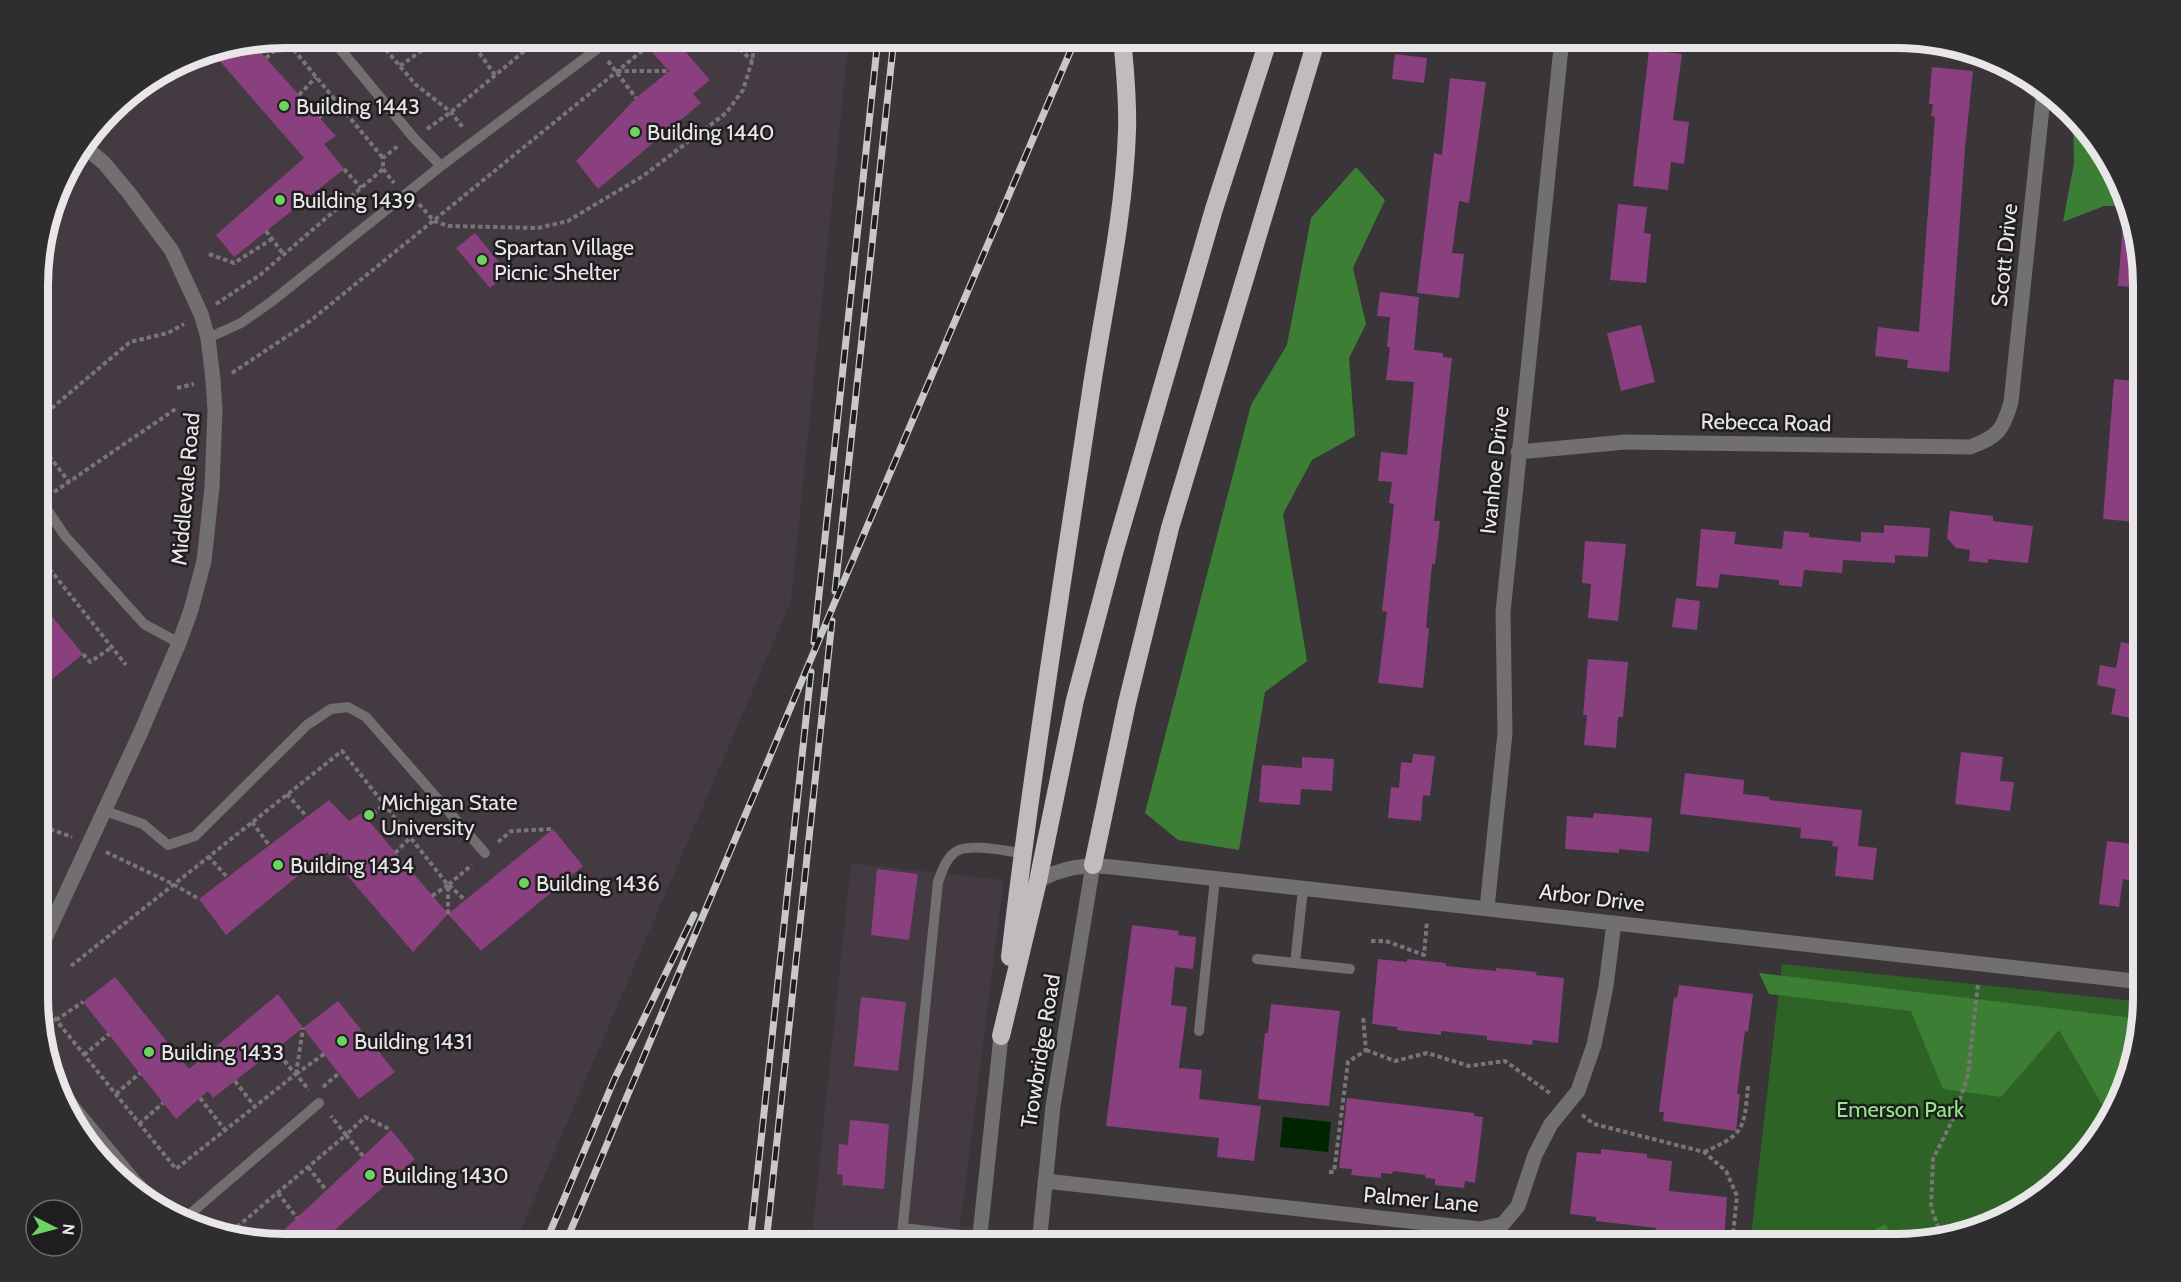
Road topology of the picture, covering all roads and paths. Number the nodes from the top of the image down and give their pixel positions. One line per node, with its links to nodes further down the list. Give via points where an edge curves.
1 (292, 48): 22 (path)
2 (339, 48): 30 (lane)
3 (385, 48): 18 (path)
4 (425, 48): 18 (path)
5 (476, 48): 21 (path)
6 (528, 48): 21 (path)
7 (646, 48): 19 (path)
8 (739, 48): 17 (path)
9 (754, 48): 17 (path)
10 (1123, 48): 71 (highway, via 1127,129 1119,217)
11 (1266, 48): 77 (highway, via 1111,564 1075,700)
12 (1314, 48): 74 (highway, via 1170,528)
13 (1561, 48): 50 (street, Ivanhoe Drive)
14 (275, 49): 16 (path)
15 (597, 49): 33 (lane)
16 (266, 58)
17 (752, 61): 38 (path, via 743,90 726,113 643,176 568,221 538,228 504,229 448,226)
18 (400, 66): 27 (path, via 415,84)
19 (616, 71): 20 (path); 24 (path); 38 (path)
20 (669, 71)
21 (495, 75): 27 (path)
22 (316, 77): 23 (path); 25 (path)
23 (299, 95)
24 (636, 98)
25 (335, 99): 28 (path); 32 (path)
26 (2043, 99): 49 (street, Scott Drive, via 2011,402)
27 (451, 112): 29 (path); 30 (path)
28 (319, 118)
29 (468, 135)
30 (413, 137): 32 (path); 33 (lane)
31 (90, 151): 43 (street, Middlevale Road, via 129,193 172,251)
32 (383, 158): 35 (path)
33 (441, 166): 37 (lane)
34 (344, 168): 36 (path)
35 (383, 170): 36 (path); 37 (path)
36 (361, 189): 42 (path)
37 (404, 191): 38 (path); 44 (lane, via 271,302 241,323)
38 (434, 220): 45 (path, via 310,321 255,360)
39 (266, 231): 40 (path)
40 (272, 239): 41 (path, via 234,263); 42 (path)
41 (209, 254)
42 (284, 255): 43 (path)
43 (201, 314): 44 (street, Middlevale Road); 48 (path, via 168,333 130,342)
44 (208, 338): 45 (street, Middlevale Road)
45 (213, 380): 46 (path); 56 (street, Middlevale Road, via 212,487 204,561)
46 (177, 388)
47 (177, 408): 52 (path)
48 (48, 411)
49 (2005, 424): 50 (street, Rebecca Road, via 1989,440 1970,447 1625,442)
50 (1518, 452): 85 (street, Ivanhoe Drive, via 1503,612 1506,733)
51 (48, 454): 52 (path)
52 (69, 482): 53 (path)
53 (48, 495)
54 (48, 512): 56 (lane, via 144,624)
55 (48, 571): 57 (path)
56 (179, 643): 62 (street, Middlevale Road)
57 (112, 646): 58 (path, via 90,662); 59 (path)
58 (83, 654)
59 (126, 665)
60 (287, 794): 61 (path, via 342,751); 63 (path); 65 (path)
61 (385, 804): 64 (path); 67 (path)
62 (105, 811): 70 (lane, via 143,824 168,845 195,836 307,725 331,709 348,707 366,717); 88 (street, Middlevale Road)
63 (307, 817)
64 (367, 819)
65 (252, 822): 68 (path); 72 (path)
66 (553, 829): 70 (path, via 511,831)
67 (411, 837): 69 (path); 79 (path)
68 (269, 845)
69 (395, 853)
70 (485, 853): 79 (path)
71 (1022, 853): 103 (highway); 133 (lane, via 957,850 938,882)
72 (208, 856): 75 (path); 78 (path)
73 (125, 861): 78 (path)
74 (1093, 865): 76 (street, Arbor Drive); 77 (street, Arbor Drive, via 1064,869); 126 (street, Trowbridge Road, via 1053,1106)
75 (227, 878)
76 (1215, 879): 80 (street, Arbor Drive); 101 (lane)
77 (1038, 881): 103 (highway)
78 (173, 884): 82 (path); 93 (path)
79 (448, 885): 81 (path); 83 (path); 86 (path)
80 (1303, 889): 84 (street, Arbor Drive); 92 (lane)
81 (432, 896)
82 (199, 899)
83 (465, 900)
84 (1428, 902): 85 (street, Arbor Drive); 89 (path, via 1424,955 1386,941)
85 (1487, 908): 87 (street, Arbor Drive)
86 (448, 914)
87 (1614, 923): 91 (street, Arbor Drive); 126 (street, Palmer Lane, via 1594,1045 1578,1092 1551,1124 1534,1155 1518,1206 1503,1224 1480,1229)
88 (48, 932)
89 (1371, 941)
90 (1257, 959): 92 (lane)
91 (1980, 962): 95 (street, Arbor Drive); 134 (path, via 1968,1075 1954,1117 1933,1158 1931,1207)
92 (1295, 963): 94 (lane)
93 (71, 966)
94 (1350, 969)
95 (2133, 981)
96 (83, 1002): 99 (path)
97 (49, 1011): 99 (path)
98 (1363, 1016): 125 (path, via 1366,1050 1348,1062 1334,1172)
99 (56, 1020): 106 (path)
100 (303, 1028): 109 (path)
101 (1199, 1031)
102 (109, 1034): 106 (path)
103 (1001, 1036): 137 (street, Trowbridge Road)
104 (275, 1049): 109 (path)
105 (324, 1054): 109 (path)
106 (84, 1055): 112 (path)
107 (140, 1073): 112 (path)
108 (339, 1073): 114 (path)
109 (296, 1074): 114 (path); 116 (path)
110 (235, 1081): 116 (path)
111 (1748, 1086): 122 (path, via 1745,1119 1739,1133)
112 (116, 1094): 118 (path)
113 (200, 1098): 119 (path)
114 (317, 1099): 121 (path); 130 (lane)
115 (164, 1103): 118 (path)
116 (255, 1107): 119 (path)
117 (76, 1108): 127 (lane)
118 (139, 1124): 119 (path, via 176,1169)
119 (225, 1130)
120 (391, 1130): 121 (path, via 365,1117)
121 (346, 1135): 123 (path); 124 (path)
122 (1704, 1152)
123 (363, 1156)
124 (308, 1167): 128 (path); 129 (path)
125 (1329, 1172)
126 (1045, 1181): 138 (street, Trowbridge Road)
127 (141, 1185)
128 (326, 1190)
129 (278, 1192): 131 (path); 132 (path)
130 (190, 1214)
131 (297, 1218)
132 (235, 1228)
133 (903, 1228): 135 (lane); 136 (lane)
134 (1939, 1230)
135 (902, 1234)
136 (936, 1234)
137 (982, 1234)
138 (1040, 1234)

